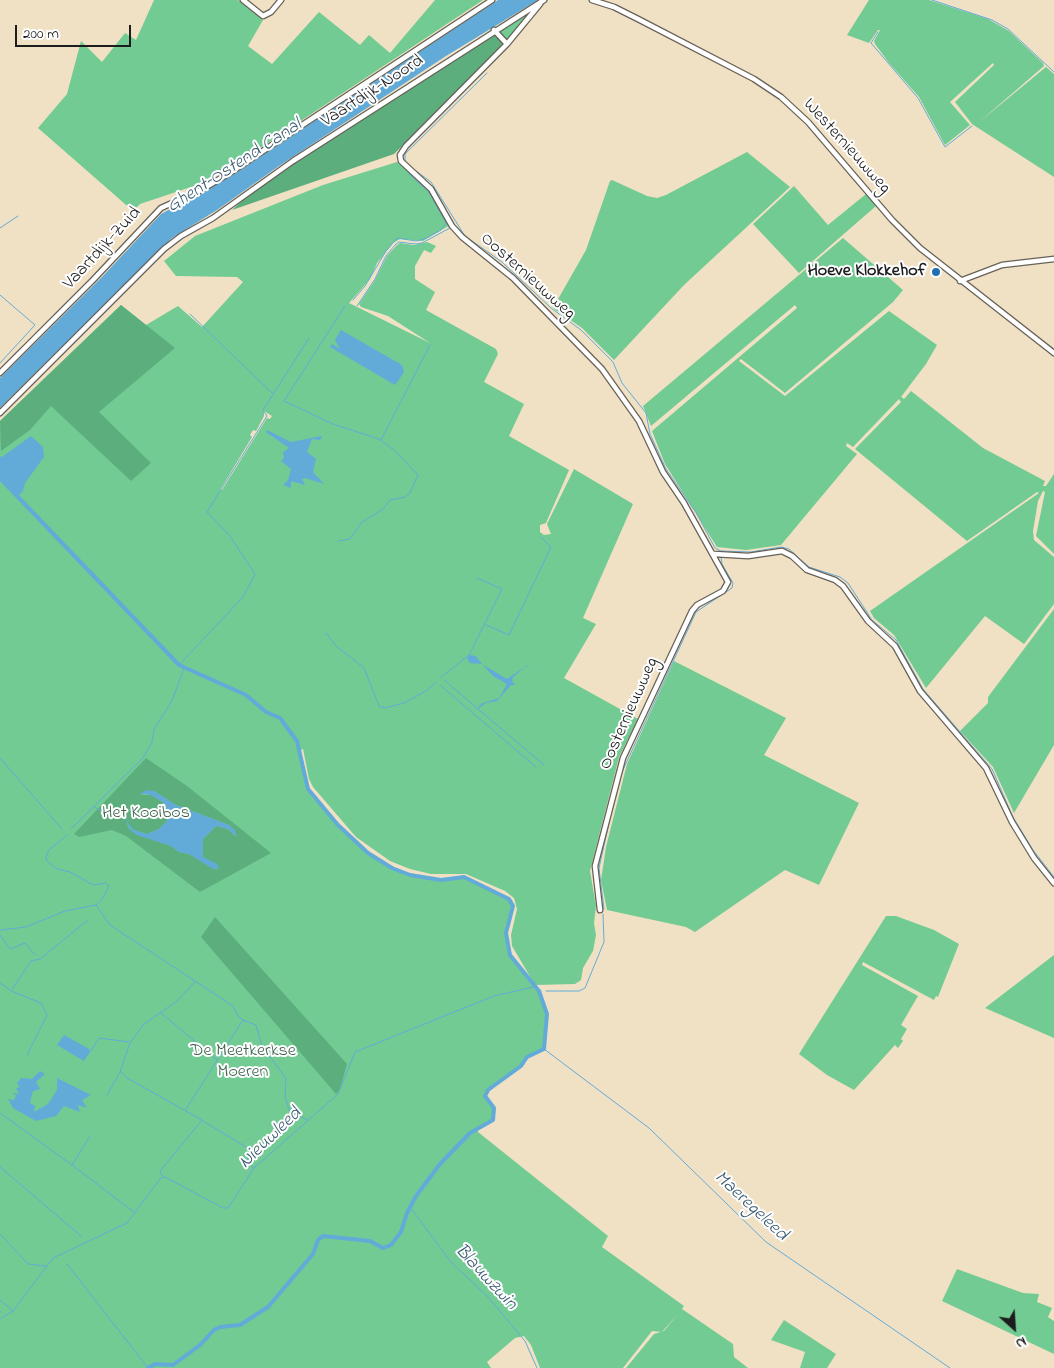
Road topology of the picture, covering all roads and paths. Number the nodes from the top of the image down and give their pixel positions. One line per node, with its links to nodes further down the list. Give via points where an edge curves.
1 (242, 0): 2 (street, via 263,16)
2 (281, 0)
3 (492, 0): 11 (street, Vaartdijk-Zuid, via 228,174 161,208)
4 (592, 0): 9 (street, Westernieuwweg, via 638,19 781,97 808,122 906,236)
5 (542, 2): 6 (street, Vaartdijk-Noord); 7 (street, Oosternieuwweg)
6 (494, 30): 7 (street); 12 (street, Vaartdijk-Noord, via 164,249)
7 (507, 44): 13 (street, Oosternieuwweg, via 406,146 400,155 401,161 431,189 462,237 513,278 602,369 639,421 663,472 684,503 706,546)
8 (1054, 259): 9 (street, via 1009,264)
9 (960, 281): 10 (street, Westernieuwweg)
10 (1054, 353)
11 (0, 373)
12 (0, 413)
13 (714, 554): 14 (street, via 748,556 782,551 807,570 839,582 868,621 895,646 920,691 986,768 1012,822); 15 (street, Oosternieuwweg, via 728,585 692,611 619,769 595,866)
14 (1054, 883)
15 (600, 910)

